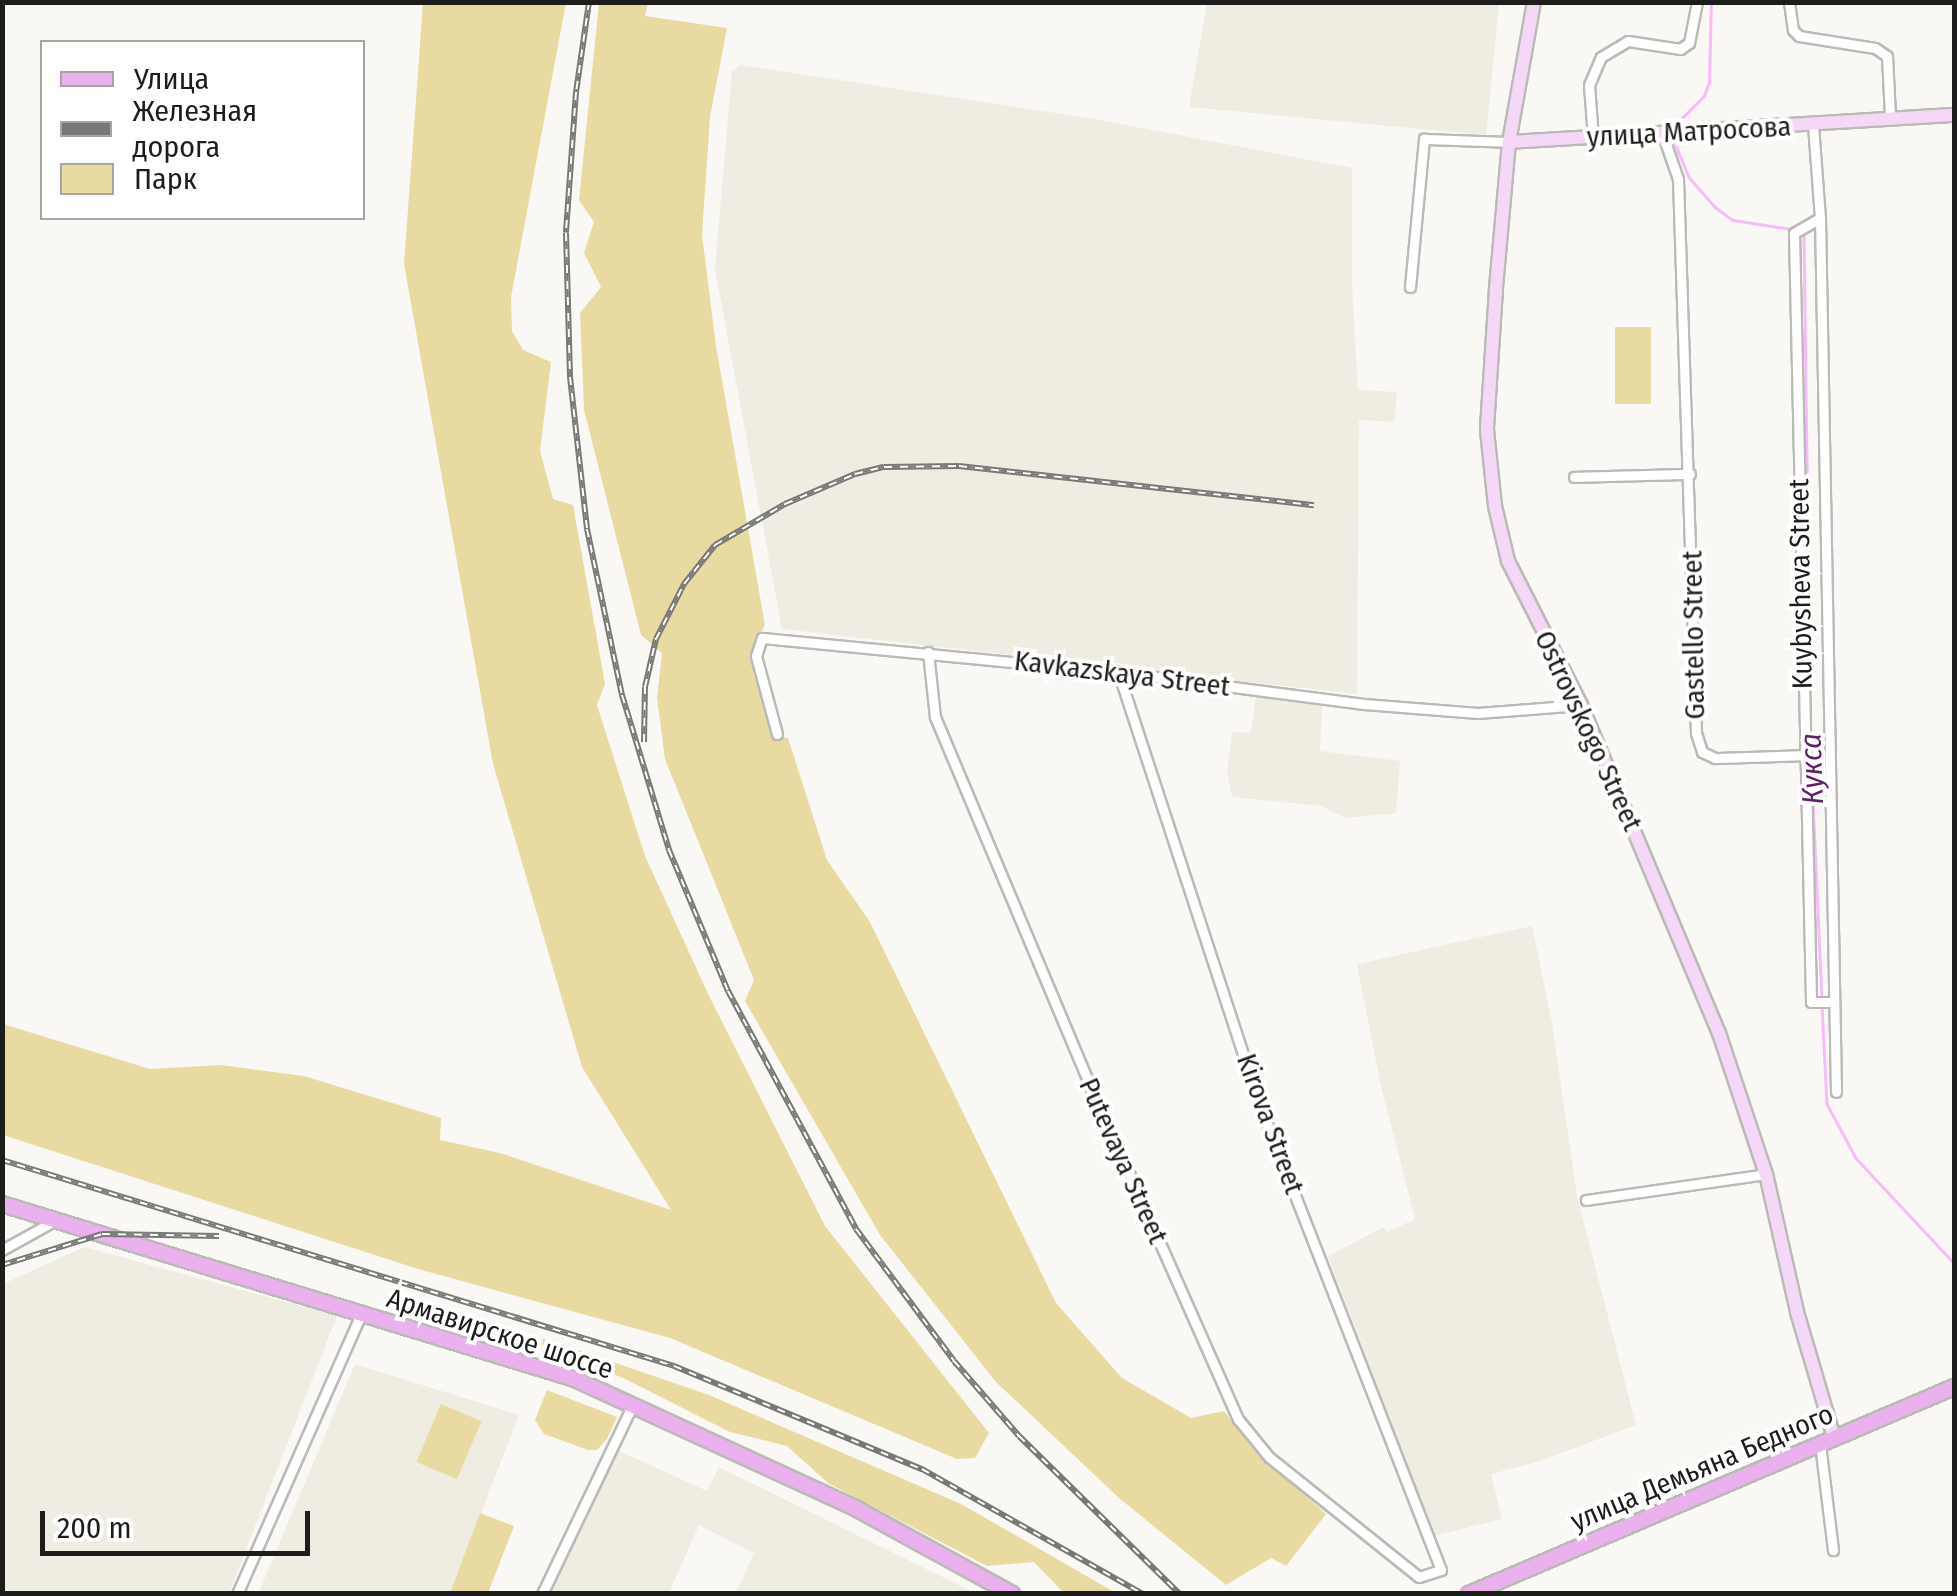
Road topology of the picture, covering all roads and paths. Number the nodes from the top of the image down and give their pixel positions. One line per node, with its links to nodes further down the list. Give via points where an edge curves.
1 (1534, 2): 9 (street, Ostrovskogo Street)
2 (1697, 2): 8 (street, via 1689,43 1680,50 1628,41 1601,57 1590,85)
3 (1789, 2): 5 (street, via 1792,30 1799,36 1875,48 1886,56)
4 (1954, 115): 5 (street, улица Матросова)
5 (1890, 116): 6 (street, улица Матросова)
6 (1812, 125): 7 (street, улица Матросова); 10 (street, Kuybysheva Street)
7 (1669, 133): 8 (street, улица Матросова); 12 (street, Gastello Street, via 1678,180)
8 (1593, 138): 9 (street, улица Матросова)
9 (1509, 142): 11 (street, улица Матросова, via 1424,139); 16 (street, Ostrovskogo Street, via 1488,467 1508,561)
10 (1820, 218): 18 (street, Kuybysheva Street, via 1794,233); 19 (street, Kuybysheva Street)
11 (1410, 287)
12 (1690, 474): 13 (street); 18 (street, Gastello Street, via 1696,733 1702,752 1715,758)
13 (1574, 477)
14 (928, 652): 15 (street, Kavkazskaya Street); 17 (street, Kavkazskaya Street, via 762,638 756,656); 31 (street, Putevaya Street, via 936,717 1238,1419 1269,1458 1420,1577)
15 (1118, 672): 16 (street, Kavkazskaya Street, via 1460,711); 31 (street, Kirova Street, via 1259,1104)
16 (1581, 705): 21 (street, Ostrovskogo Street, via 1719,1033)
17 (777, 734)
18 (1804, 755): 19 (street, Kuybysheva Street, via 1811,1002)
19 (1826, 1002): 20 (street, Kuybysheva Street)
20 (1836, 1092)
21 (1766, 1174): 22 (street); 29 (street, Ostrovskogo Street)
22 (1586, 1200)
23 (2, 1204): 24 (main road, Армавирское шоссе)
24 (56, 1220): 25 (street); 26 (main road, Армавирское шоссе)
25 (2, 1250)
26 (360, 1314): 28 (main road, Армавирское шоссе, via 542,1368); 32 (street)
27 (1954, 1386): 29 (main road, улица Демьяна Бедного)
28 (632, 1406): 33 (street); 34 (main road, Армавирское шоссе, via 857,1509)
29 (1827, 1441): 30 (street); 35 (main road, улица Демьяна Бедного)
30 (1833, 1550)
31 (1441, 1570)
32 (237, 1594)
33 (542, 1594)
34 (1012, 1594)
35 (1470, 1594)

